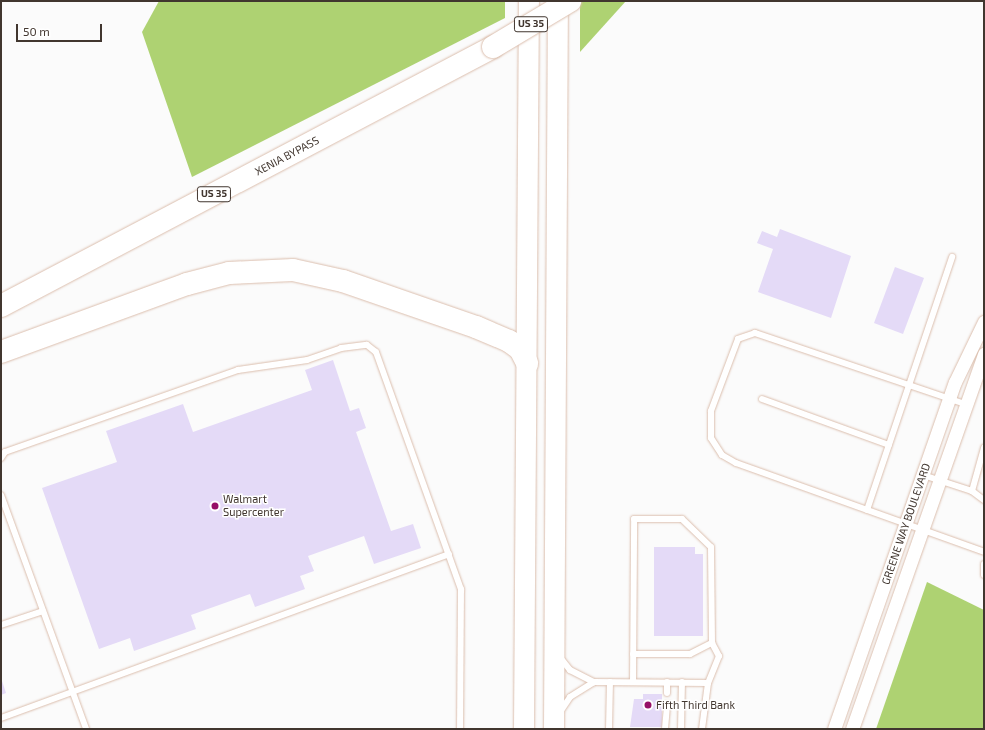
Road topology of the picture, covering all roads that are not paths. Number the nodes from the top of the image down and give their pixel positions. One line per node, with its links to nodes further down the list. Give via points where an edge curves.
1 (529, 1): 9 (main road)
2 (558, 1): 31 (main road)
3 (570, 1): 5 (highway, XENIA BYPASS / US 35, bridge, via 493,47)
4 (952, 257): 10 (lane)
5 (1, 306)
6 (984, 322): 12 (street, GREENE WAY BOULEVARD)
7 (1, 352): 9 (highway, via 186,284 229,273 286,270 343,281 476,327 510,341 520,349)
8 (984, 354): 13 (street, GREENE WAY BOULEVARD)
9 (527, 363): 47 (main road)
10 (909, 384): 12 (lane); 14 (lane); 22 (lane, via 755,333 738,339 711,411 711,438 722,455 736,463)
11 (762, 399): 14 (lane)
12 (950, 399): 13 (lane); 17 (street, GREENE WAY BOULEVARD)
13 (965, 404): 18 (street, GREENE WAY BOULEVARD)
14 (889, 445): 22 (lane)
15 (984, 448): 19 (lane)
16 (1, 458): 26 (lane, via 5,452 238,370 307,360 341,348 367,345 376,352)
17 (923, 475): 18 (lane); 23 (street, GREENE WAY BOULEVARD)
18 (938, 481): 19 (lane); 24 (street, GREENE WAY BOULEVARD)
19 (972, 491): 21 (lane)
20 (1, 496): 29 (lane)
21 (982, 496)
22 (867, 510): 23 (lane)
23 (907, 523): 24 (lane); 52 (street, GREENE WAY BOULEVARD)
24 (922, 528): 25 (lane); 53 (street, GREENE WAY BOULEVARD)
25 (984, 552)
26 (449, 554): 40 (lane); 46 (lane, via 461,589 463,605)
27 (984, 564): 28 (lane)
28 (984, 575)
29 (43, 611): 30 (lane); 40 (lane)
30 (1, 625)
31 (555, 642): 34 (lane, via 570,670); 44 (main road)
32 (712, 643): 33 (lane, via 690,654); 33 (lane, via 711,547 682,518 634,519); 39 (lane, via 719,656)
33 (633, 654): 36 (lane)
34 (594, 682): 35 (lane); 44 (lane, via 570,697)
35 (610, 682): 36 (lane); 48 (lane)
36 (633, 682): 37 (lane)
37 (667, 682): 38 (lane); 41 (lane)
38 (682, 682): 39 (lane); 50 (lane)
39 (708, 683): 51 (lane)
40 (72, 691): 43 (lane); 45 (lane)
41 (667, 693)
42 (667, 704): 49 (lane)
43 (1, 718)
44 (554, 725)
45 (86, 729)
46 (460, 729)
47 (524, 729)
48 (609, 729)
49 (665, 729)
50 (681, 729)
51 (702, 729)
52 (834, 729)
53 (852, 729)

